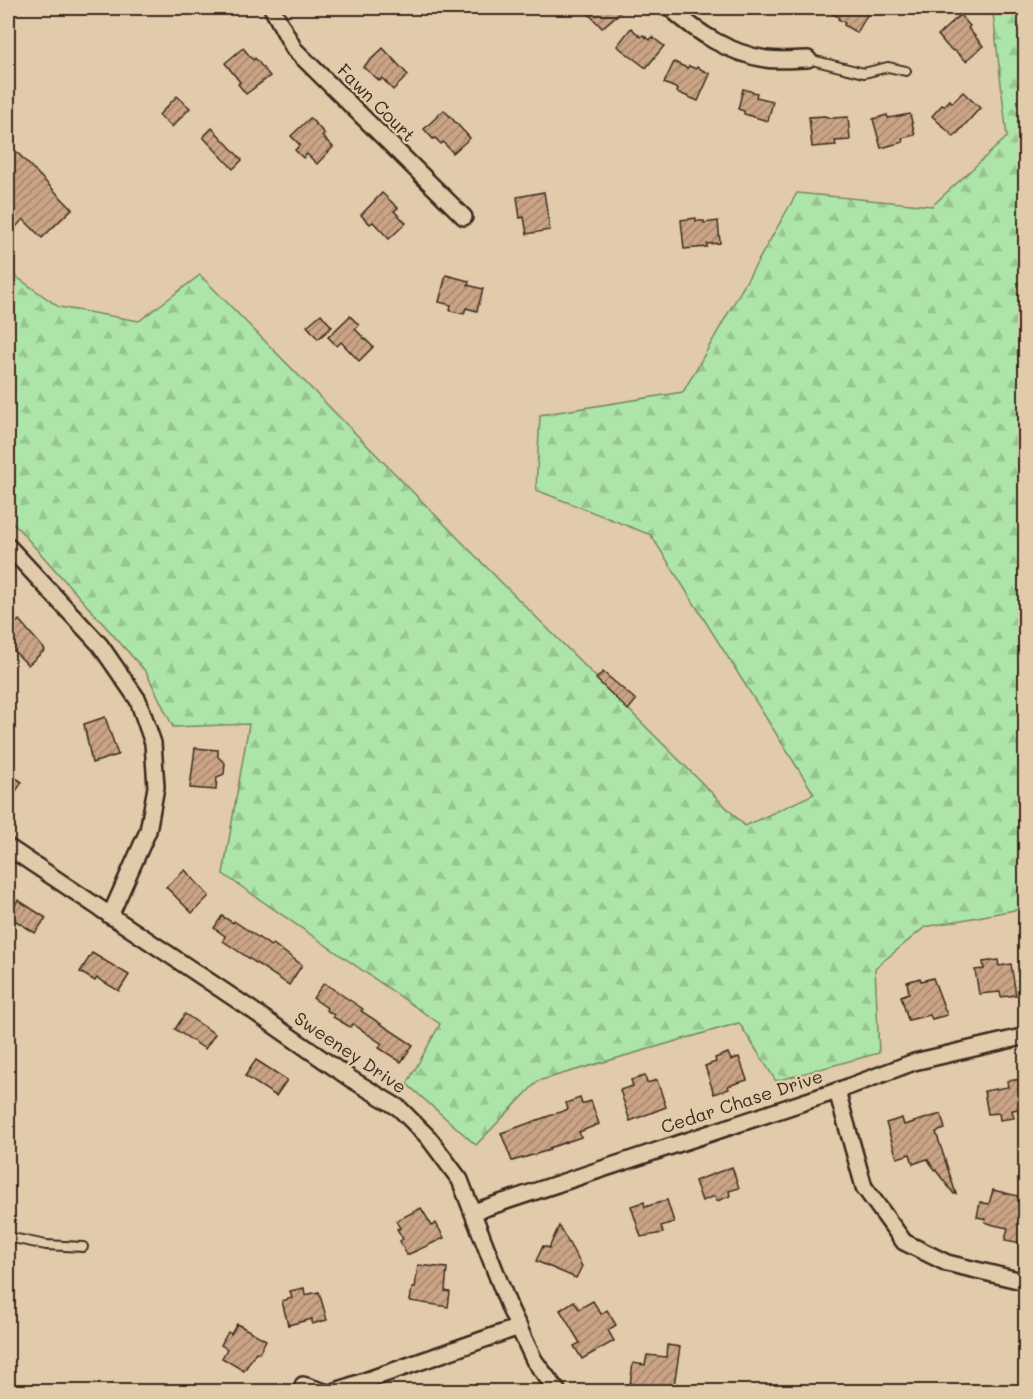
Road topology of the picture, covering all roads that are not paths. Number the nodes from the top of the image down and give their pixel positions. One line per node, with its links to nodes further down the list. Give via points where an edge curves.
1 (272, 8): 5 (street, Fawn Court, via 294,49)
2 (670, 8): 3 (street, via 707,38 739,53 769,60)
3 (808, 58): 4 (lane, via 864,73 888,67)
4 (906, 71)
5 (464, 217)
6 (8, 546): 8 (street, via 100,645 138,699 153,743 156,787 148,831)
7 (8, 847): 8 (street, Sweeney Drive)
8 (110, 916): 11 (street, Sweeney Drive, via 399,1108 428,1137 460,1180)
9 (1026, 1036): 10 (street, Cedar Chase Drive, via 914,1062)
10 (837, 1091): 11 (street, Cedar Chase Drive); 14 (street, via 864,1187 904,1242 947,1263)
11 (473, 1212): 15 (street, Sweeney Drive)
12 (8, 1237): 13 (lane)
13 (82, 1247)
14 (1026, 1282)
15 (519, 1328): 18 (street); 19 (street, Sweeney Drive, via 534,1360)
16 (303, 1385): 17 (street)
17 (326, 1392)
18 (333, 1392)
19 (558, 1392)

